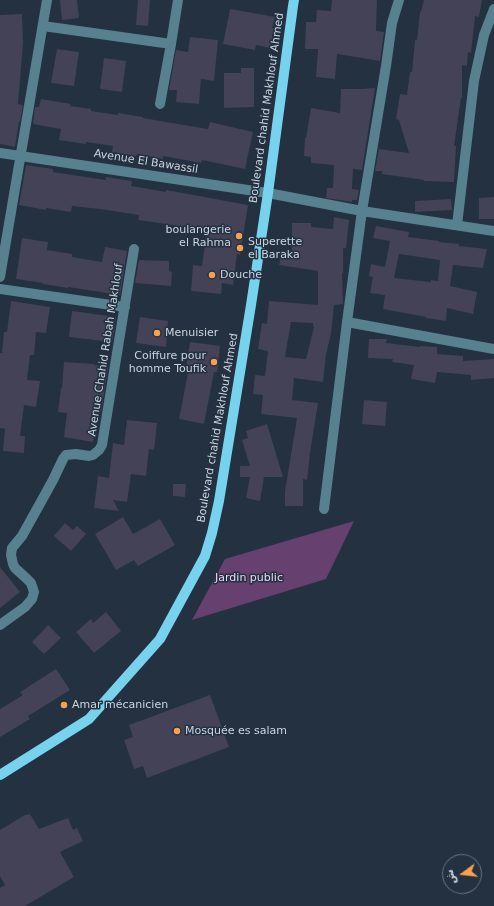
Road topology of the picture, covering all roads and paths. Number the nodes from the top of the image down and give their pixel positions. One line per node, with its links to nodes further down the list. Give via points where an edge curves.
1 (47, 0): 6 (street)
2 (178, 0): 7 (street)
3 (294, 0): 11 (main road, Boulevard chahid Makhlouf Ahmed)
4 (399, 0): 12 (street, via 392,22)
5 (494, 9): 13 (street, via 484,35 474,81)
6 (42, 26): 7 (street); 10 (street)
7 (171, 44): 8 (street)
8 (160, 104)
9 (0, 153): 10 (street, Avenue El Bawassil)
10 (21, 155): 11 (street, Avenue El Bawassil); 16 (street)
11 (268, 193): 12 (street, Avenue El Bawassil); 23 (main road, Boulevard chahid Makhlouf Ahmed, via 219,500 205,556 160,639 89,719)
12 (362, 211): 13 (street, Avenue El Bawassil); 19 (street)
13 (457, 225): 14 (street, Avenue El Bawassil)
14 (494, 231)
15 (134, 249): 18 (street, Avenue Chahid Rabah Makhlouf)
16 (0, 278)
17 (0, 289): 18 (street)
18 (125, 306): 22 (street, Avenue Chahid Rabah Makhlouf, via 102,445 93,455 66,455 22,536 12,548 10,556 15,568 31,583 34,592 32,599 25,606)
19 (347, 322): 20 (street); 21 (street)
20 (494, 349)
21 (324, 509)
22 (0, 625)
23 (0, 774)

